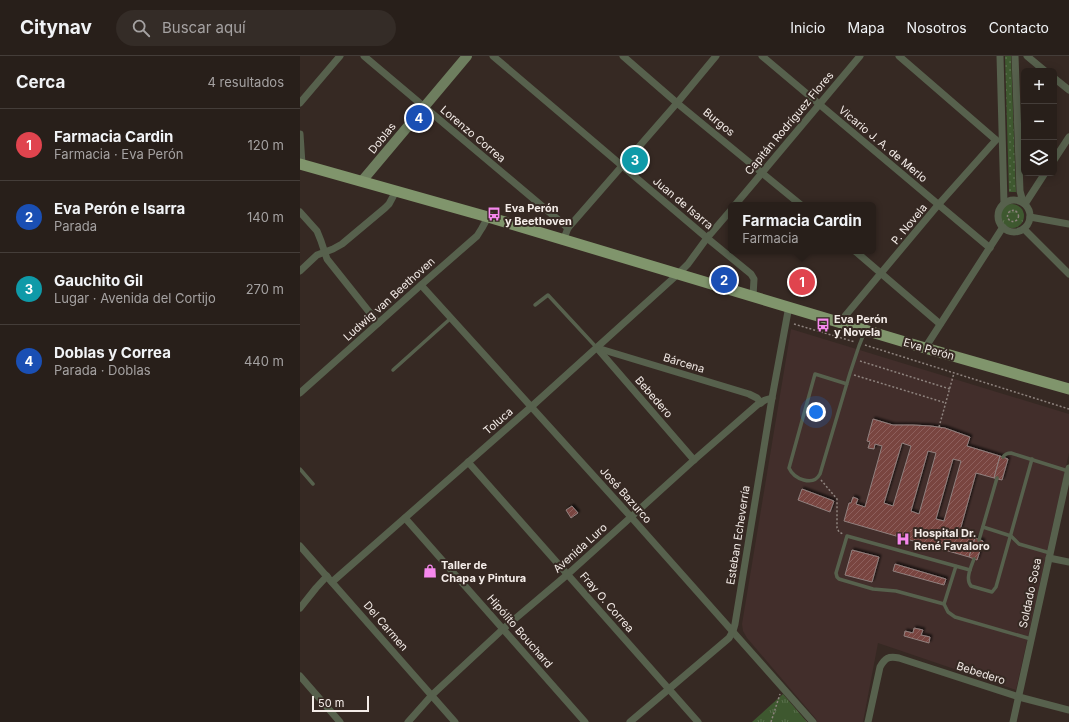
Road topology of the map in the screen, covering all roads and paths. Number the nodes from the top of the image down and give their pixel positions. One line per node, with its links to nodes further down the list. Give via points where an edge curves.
1 (340, 56): 16 (street)
2 (364, 56): 19 (street, Lorenzo Correa)
3 (467, 56): 19 (street, Doblas)
4 (493, 56): 25 (street, Juan de Isarra)
5 (623, 56): 17 (street, Burgos)
6 (716, 56): 17 (street)
7 (762, 56): 18 (street, Vicario J. A. de Merlo)
8 (860, 56): 18 (street, Capitán Rodríguez Flores)
9 (899, 56): 22 (street)
10 (1000, 56): 22 (street)
11 (1015, 56): 33 (street, via 1020,191)
12 (1027, 56): 13 (street)
13 (1041, 68)
14 (1057, 80): 15 (street)
15 (1069, 90)
16 (300, 103)
17 (677, 103): 25 (street); 26 (street, Burgos)
18 (820, 104): 26 (street, Capitán Rodríguez Flores); 34 (street, Vicario J. A. de Merlo)
19 (424, 107): 28 (street, Doblas); 42 (street, Lorenzo Correa)
20 (300, 134): 24 (street)
21 (1069, 137): 23 (street)
22 (999, 140): 32 (street); 34 (street, P. Novela)
23 (1057, 155)
24 (301, 164): 28 (main road, Eva Perón)
25 (622, 166): 42 (street); 44 (street, Juan de Isarra)
26 (762, 172): 30 (street, Capitán Rodríguez Flores); 31 (street, Burgos)
27 (1044, 176): 33 (street)
28 (362, 181): 29 (main road, Eva Perón)
29 (396, 191): 38 (main road, Eva Perón); 47 (street, via 385,208 342,244)
30 (737, 202)
31 (797, 202)
32 (1004, 203): 33 (street, via 1018,200); 41 (street, via 998,215)
33 (1024, 203): 39 (street)
34 (938, 205): 46 (street, Vicario J. A. de Merlo); 50 (street, P. Novela)
35 (300, 212): 47 (street, via 317,231)
36 (728, 214): 44 (street)
37 (1018, 214): 37 (path, via 1015,222 1008,219 1007,215 1010,212 1015,211)
38 (488, 217): 45 (main road, Eva Perón); 53 (street, Ludwig van Beethoven, via 477,236)
39 (1030, 217): 40 (street); 43 (street)
40 (1069, 224)
41 (1003, 227): 43 (street, via 1012,232); 46 (street)
42 (568, 228): 45 (street)
43 (1024, 229): 52 (street)
44 (707, 238): 51 (street); 54 (street, Juan de Isarra, via 751,274 754,279)
45 (563, 240): 51 (main road, Eva Perón)
46 (990, 248): 61 (street)
47 (324, 253): 49 (street, via 317,255); 60 (street)
48 (859, 254): 50 (street)
49 (300, 271)
50 (882, 273): 59 (street, P. Novela); 61 (street)
51 (678, 274): 54 (main road, Eva Perón); 64 (street, Toluca)
52 (1069, 274)
53 (421, 285): 57 (street, José Bazurco); 60 (street, Ludwig van Beethoven)
54 (753, 296): 56 (main road, Eva Perón)
55 (536, 305): 64 (lane, via 548,295)
56 (789, 306): 58 (street, Esteban Echeverría); 59 (main road, Eva Perón)
57 (451, 318): 67 (lane); 77 (street, José Bazurco)
58 (786, 321): 63 (path); 74 (street, Esteban Echeverría)
59 (840, 322): 62 (main road, Eva Perón)
60 (378, 323): 73 (street, Ludwig van Beethoven)
61 (940, 324): 65 (street)
62 (865, 330): 63 (lane); 65 (main road, Eva Perón)
63 (860, 343): 66 (lane); 69 (path)
64 (597, 348): 75 (street, Bárcena, via 749,394); 77 (street, Toluca); 81 (street, Bebedero)
65 (925, 348): 72 (main road, Eva Perón)
66 (854, 359): 68 (lane); 71 (path)
67 (392, 370)
68 (850, 373): 70 (lane); 76 (path)
69 (954, 373): 71 (path); 78 (path)
70 (847, 384): 86 (lane); 86 (lane, via 816,374 789,468 791,473 803,480 812,481)
71 (950, 389): 76 (path)
72 (1069, 389)
73 (300, 393)
74 (772, 398): 75 (street, Avenida Luro); 106 (street, Esteban Echeverría)
75 (761, 403): 81 (street, Avenida Luro)
76 (946, 403): 79 (path)
77 (531, 407): 83 (street, Toluca); 89 (street, José Bazurco)
78 (1069, 409)
79 (939, 427)
80 (1003, 457): 82 (lane, via 1011,453)
81 (694, 460): 89 (street, Avenida Luro)
82 (1032, 460): 85 (lane); 93 (lane)
83 (468, 462): 90 (street, Toluca); 101 (street, Fray O. Correa)
84 (300, 469): 88 (lane)
85 (1069, 470): 96 (street, Soldado Sosa)
86 (818, 477): 92 (path, via 837,499 837,528)
87 (997, 478): 91 (lane)
88 (313, 484)
89 (631, 517): 101 (street, Avenida Luro); 106 (street, José Bazurco)
90 (405, 518): 102 (street, Toluca); 105 (street, Hipólito Bouchard)
91 (983, 527): 93 (lane); 94 (lane)
92 (847, 536): 99 (lane); 103 (lane, via 836,577 873,590 896,591)
93 (1011, 536): 96 (lane, via 1019,544); 100 (lane, via 995,590 989,592 969,585)
94 (979, 540)
95 (300, 546): 102 (street, Del Carmen)
96 (1049, 555): 98 (street); 107 (street, Soldado Sosa)
97 (974, 559): 100 (lane)
98 (1069, 562)
99 (956, 566): 100 (lane); 103 (lane)
100 (970, 570)
101 (568, 574): 105 (street, Avenida Luro); 110 (street, Fray O. Correa)
102 (330, 579): 104 (street, Toluca, via 316,588); 111 (street, Del Carmen)
103 (944, 604): 107 (lane, via 948,612 955,617)
104 (300, 608)
105 (503, 629): 111 (street, Avenida Luro); 117 (street, Hipólito Bouchard)
106 (733, 632): 109 (street, José Bazurco); 110 (street)
107 (1031, 639): 112 (street, Soldado Sosa)
108 (300, 676): 114 (street)
109 (782, 687): 120 (path); 121 (street, José Bazurco)
110 (669, 689): 118 (street); 119 (street, Fray O. Correa)
111 (432, 695): 115 (street, Avenida Luro); 116 (street, Del Carmen)
112 (1019, 697): 113 (street, Bebedero); 122 (street, Bebedero, via 892,657 883,661 880,667); 123 (street, Soldado Sosa)
113 (1069, 710)
114 (340, 722)
115 (408, 722)
116 (455, 722)
117 (586, 722)
118 (630, 722)
119 (698, 722)
120 (771, 722)
121 (813, 722)
122 (868, 722)
123 (1013, 722)

